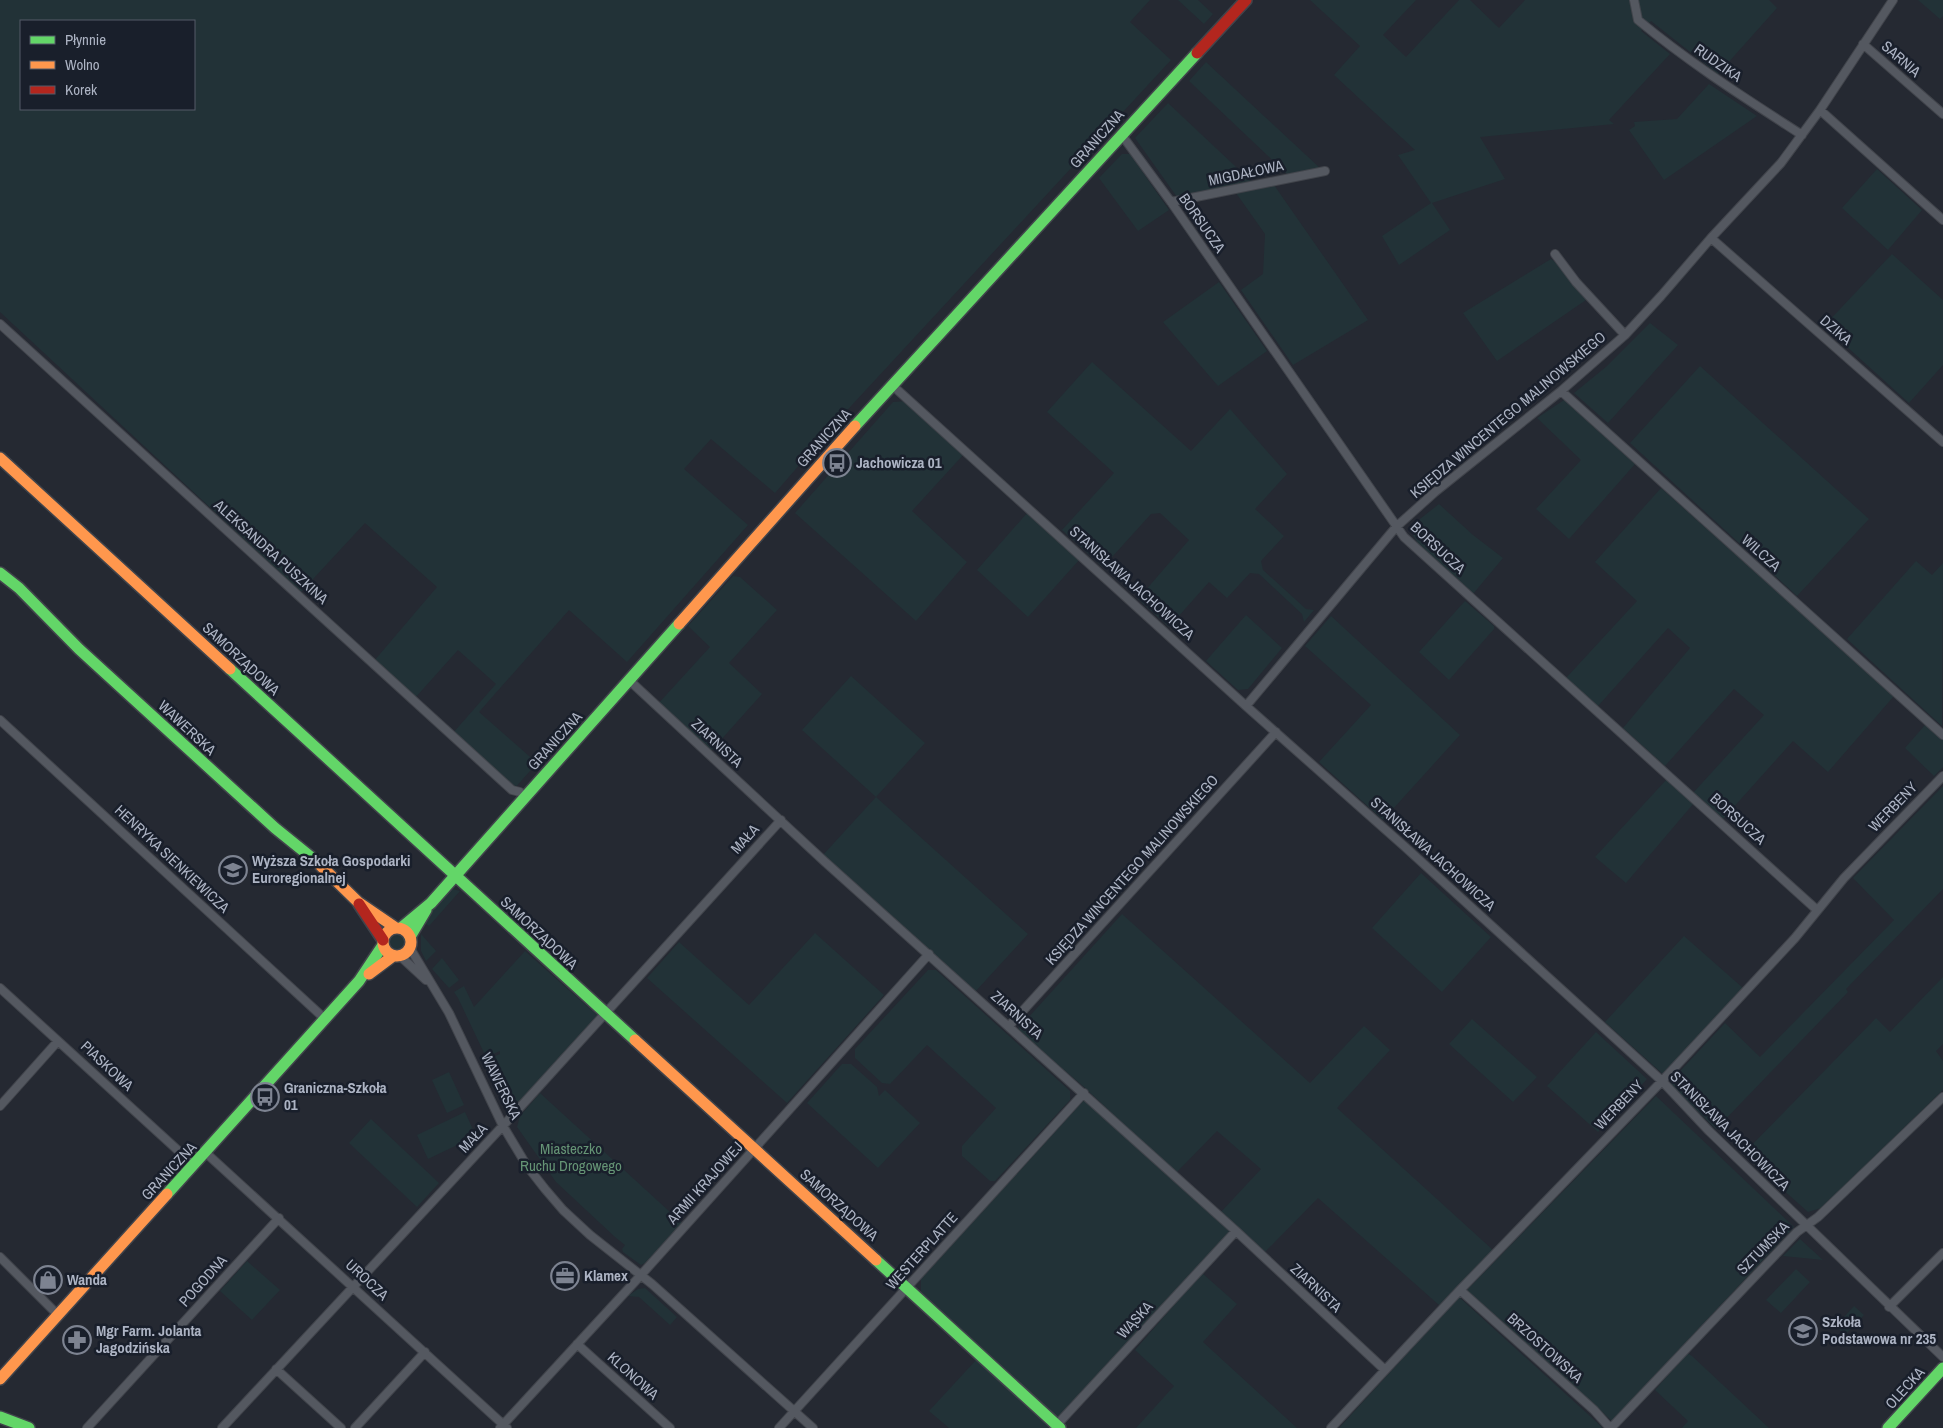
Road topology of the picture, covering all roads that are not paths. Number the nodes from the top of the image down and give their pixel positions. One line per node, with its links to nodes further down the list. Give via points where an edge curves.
1 (1246, 0): 7 (street, GRANICZNA)
2 (1634, 0): 8 (street, RUDZIKA, via 1638,20 1659,37 1712,77)
3 (1893, 0): 4 (street, KSIĘDZA WINCENTEGO MALINOWSKIEGO)
4 (1863, 44): 5 (street, KSIĘDZA WINCENTEGO MALINOWSKIEGO); 6 (street, SARNIA)
5 (1820, 110): 8 (street, KSIĘDZA WINCENTEGO MALINOWSKIEGO); 11 (street)
6 (1943, 114)
7 (1121, 134): 10 (street, BORSUCZA); 16 (street, GRANICZNA)
8 (1802, 135): 12 (street, KSIĘDZA WINCENTEGO MALINOWSKIEGO, via 1781,163)
9 (1325, 171): 10 (street, MIGDAŁOWA)
10 (1171, 202): 20 (street, BORSUCZA)
11 (1943, 220)
12 (1710, 238): 15 (street, KSIĘDZA WINCENTEGO MALINOWSKIEGO); 18 (street, DZIKA)
13 (1555, 254): 15 (street)
14 (0, 324): 28 (street, ALEKSANDRA PUSZKINA, via 512,790)
15 (1625, 335): 17 (street, KSIĘDZA WINCENTEGO MALINOWSKIEGO)
16 (892, 384): 22 (street, GRANICZNA); 23 (street, STANISŁAWA JACHOWICZA)
17 (1561, 391): 20 (street, KSIĘDZA WINCENTEGO MALINOWSKIEGO); 26 (street, WILCZA)
18 (1943, 442)
19 (0, 458): 30 (street, SAMORZĄDOWA)
20 (1396, 527): 23 (street, KSIĘDZA WINCENTEGO MALINOWSKIEGO); 33 (street, BORSUCZA)
21 (0, 573): 31 (street, WAWERSKA, via 79,649)
22 (630, 681): 28 (street, GRANICZNA); 29 (street, ZIARNISTA)
23 (1246, 706): 25 (street, STANISŁAWA JACHOWICZA)
24 (0, 720): 43 (street, HENRYKA SIENKIEWICZA)
25 (1276, 732): 44 (street, KSIĘDZA WINCENTEGO MALINOWSKIEGO); 46 (street, STANISŁAWA JACHOWICZA)
26 (1943, 735)
27 (1943, 776): 33 (street, WERBENY)
28 (526, 797): 30 (street, GRANICZNA)
29 (781, 820): 37 (street, ZIARNISTA); 42 (street, MAŁA)
30 (455, 876): 32 (street, GRANICZNA); 42 (street, SAMORZĄDOWA)
31 (358, 902): 34 (street, WAWERSKA); 35 (street, WAWERSKA)
32 (431, 902): 34 (street, GRANICZNA); 36 (street, GRANICZNA)
33 (1817, 910): 46 (street, WERBENY)
34 (398, 928): 35 (street, via 388,932); 36 (street)
35 (383, 943): 38 (street, via 385,950); 39 (street, GRANICZNA)
36 (410, 943): 38 (street, via 406,953); 40 (street, WAWERSKA)
37 (929, 954): 44 (street, ZIARNISTA); 51 (street, ARMII KRAJOWEJ)
38 (396, 956): 39 (street, GRANICZNA); 40 (street, WAWERSKA)
39 (359, 981): 43 (street, GRANICZNA)
40 (431, 985): 50 (street, WAWERSKA, via 449,1012)
41 (0, 988): 45 (street, PIASKOWA)
42 (605, 1014): 50 (street, MAŁA); 51 (street, SAMORZĄDOWA)
43 (325, 1019): 52 (street, GRANICZNA)
44 (1008, 1026): 47 (street, ZIARNISTA)
45 (58, 1041): 49 (street); 53 (street, PIASKOWA)
46 (1662, 1082): 55 (street, STANISŁAWA JACHOWICZA); 62 (street, WERBENY)
47 (1084, 1093): 56 (street, ZIARNISTA); 61 (street, WESTERPLATTE)
48 (1943, 1097): 55 (street, SZTUMSKA, via 1818,1217)
49 (0, 1106)
50 (503, 1126): 59 (street, WAWERSKA, via 527,1166 563,1210); 60 (street, MAŁA)
51 (754, 1149): 59 (street, ARMII KRAJOWEJ); 61 (street, SAMORZĄDOWA)
52 (206, 1153): 53 (street, GRANICZNA); 54 (street, UROCZA)
53 (194, 1166): 64 (street, GRANICZNA)
54 (279, 1218): 60 (street, UROCZA); 77 (street, POGODNA)
55 (1805, 1225): 63 (street, STANISŁAWA JACHOWICZA); 85 (street, SZTUMSKA)
56 (1236, 1231): 70 (street, ZIARNISTA); 75 (street, WĄSKA)
57 (1943, 1253): 63 (street)
58 (0, 1256): 64 (street)
59 (641, 1275): 65 (street, ARMII KRAJOWEJ); 72 (street, WAWERSKA)
60 (353, 1286): 66 (street, UROCZA); 69 (street, MAŁA)
61 (908, 1288): 72 (street, WESTERPLATTE); 75 (street, SAMORZĄDOWA)
62 (1460, 1290): 70 (street, WERBENY); 85 (street, BRZOSTOWSKA)
63 (1889, 1307): 67 (street, STANISŁAWA JACHOWICZA)
64 (58, 1315): 71 (street, GRANICZNA)
65 (577, 1344): 74 (street, ARMII KRAJOWEJ); 81 (street, KLONOWA)
66 (425, 1352): 74 (street, UROCZA); 80 (street)
67 (1943, 1357)
68 (1943, 1368): 86 (street, OLECKA)
69 (276, 1369): 78 (street, MAŁA); 79 (street)
70 (1385, 1370): 84 (street, WERBENY)
71 (0, 1379)
72 (794, 1412): 82 (street, WESTERPLATTE); 83 (street, WAWERSKA)
73 (0, 1417): 76 (street)
74 (504, 1427)
75 (1057, 1427)
76 (29, 1428)
77 (87, 1428)
78 (222, 1428)
79 (341, 1428)
80 (355, 1428)
81 (670, 1428)
82 (779, 1428)
83 (813, 1428)
84 (1331, 1428)
85 (1610, 1428)
86 (1888, 1428)

